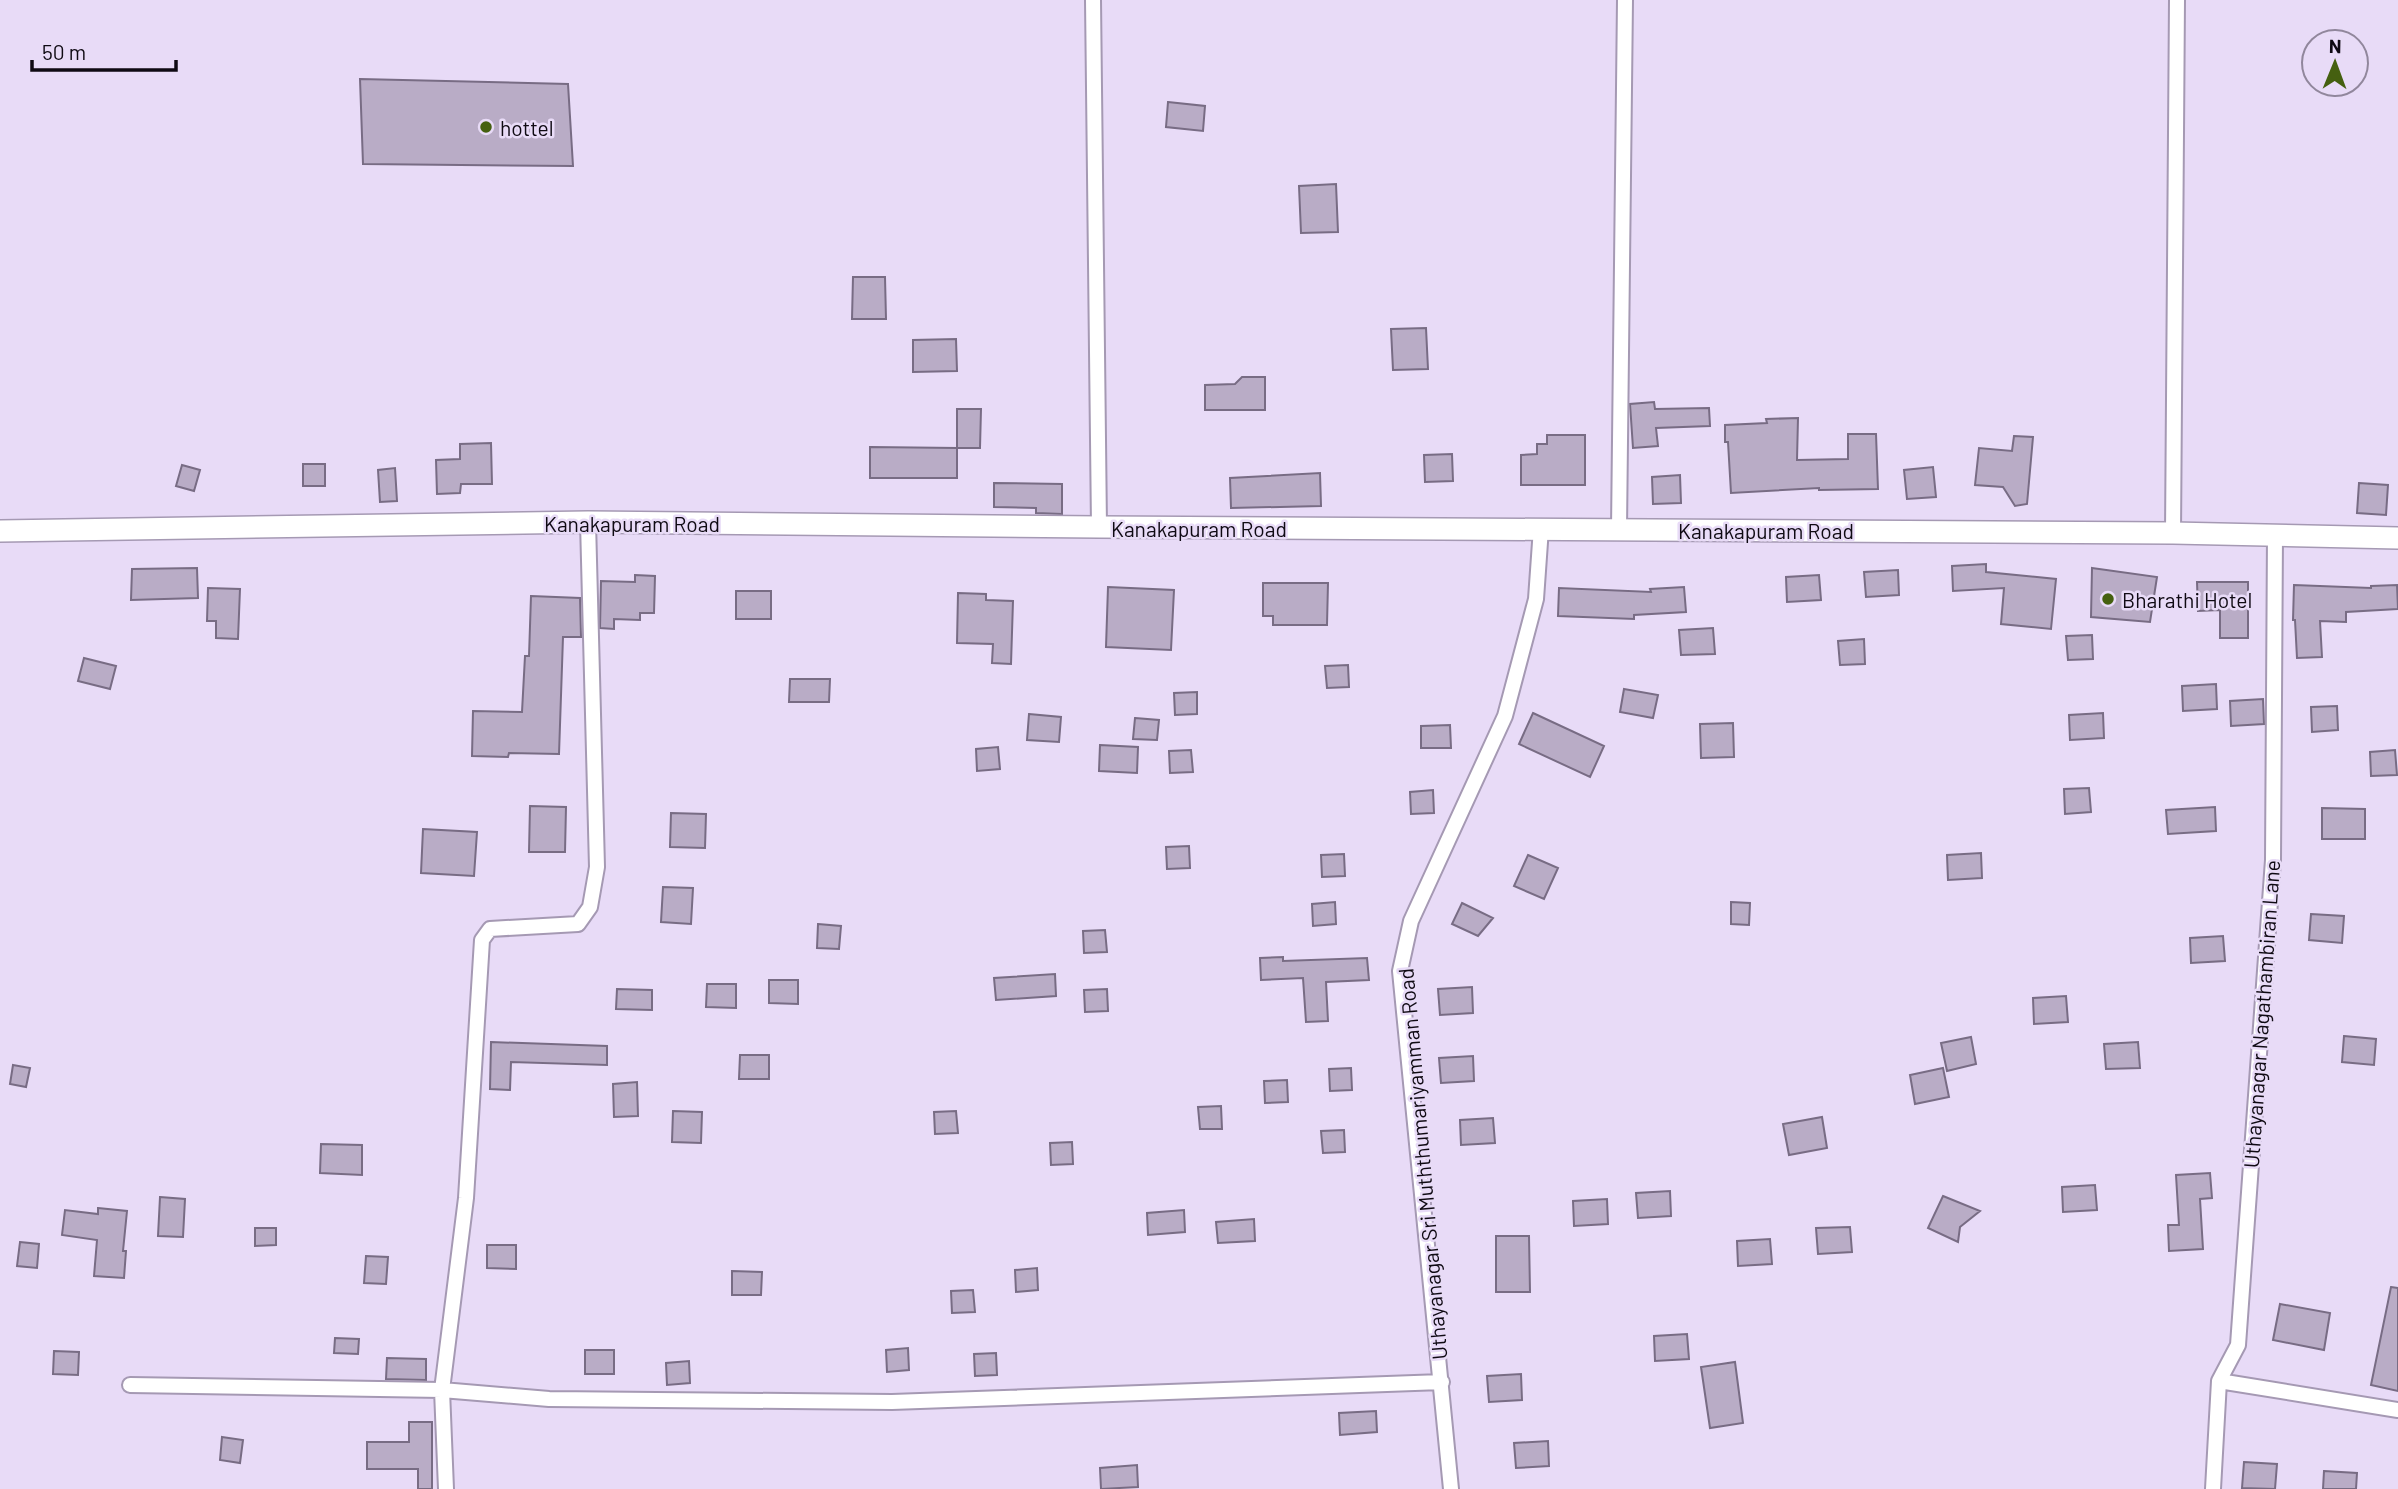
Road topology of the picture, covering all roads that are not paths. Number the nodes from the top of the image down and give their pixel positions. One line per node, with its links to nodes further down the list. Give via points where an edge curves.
1 (1093, 0): 5 (street)
2 (1625, 0): 7 (street)
3 (2177, 0): 9 (street)
4 (589, 522): 5 (street, Kanakapuram Road); 8 (street, Kanakapuram Road); 15 (street, via 597,867 590,907 578,924 490,929 482,940 466,1198)
5 (1099, 527): 6 (street, Kanakapuram Road)
6 (1541, 528): 7 (street, Kanakapuram Road); 13 (street, Uthayanagar Sri Muththumariyamman Road, via 1536,599 1505,716 1412,921 1400,971)
7 (1619, 528): 9 (street, Kanakapuram Road)
8 (0, 531)
9 (2173, 533): 10 (street, Kanakapuram Road)
10 (2275, 535): 11 (street, Kanakapuram Road); 12 (street, Uthayanagar Nagathambiran Lane, via 2273,860 2238,1345)
11 (2398, 538)
12 (2219, 1381): 16 (street); 19 (street, Uthayanagar Nagathambiran Lane)
13 (1442, 1382): 15 (street, via 892,1402 549,1399); 18 (street, Uthayanagar Sri Muththumariyamman Road)
14 (130, 1385): 15 (street)
15 (442, 1390): 17 (street)
16 (2398, 1410)
17 (446, 1489)
18 (1451, 1489)
19 (2213, 1489)

